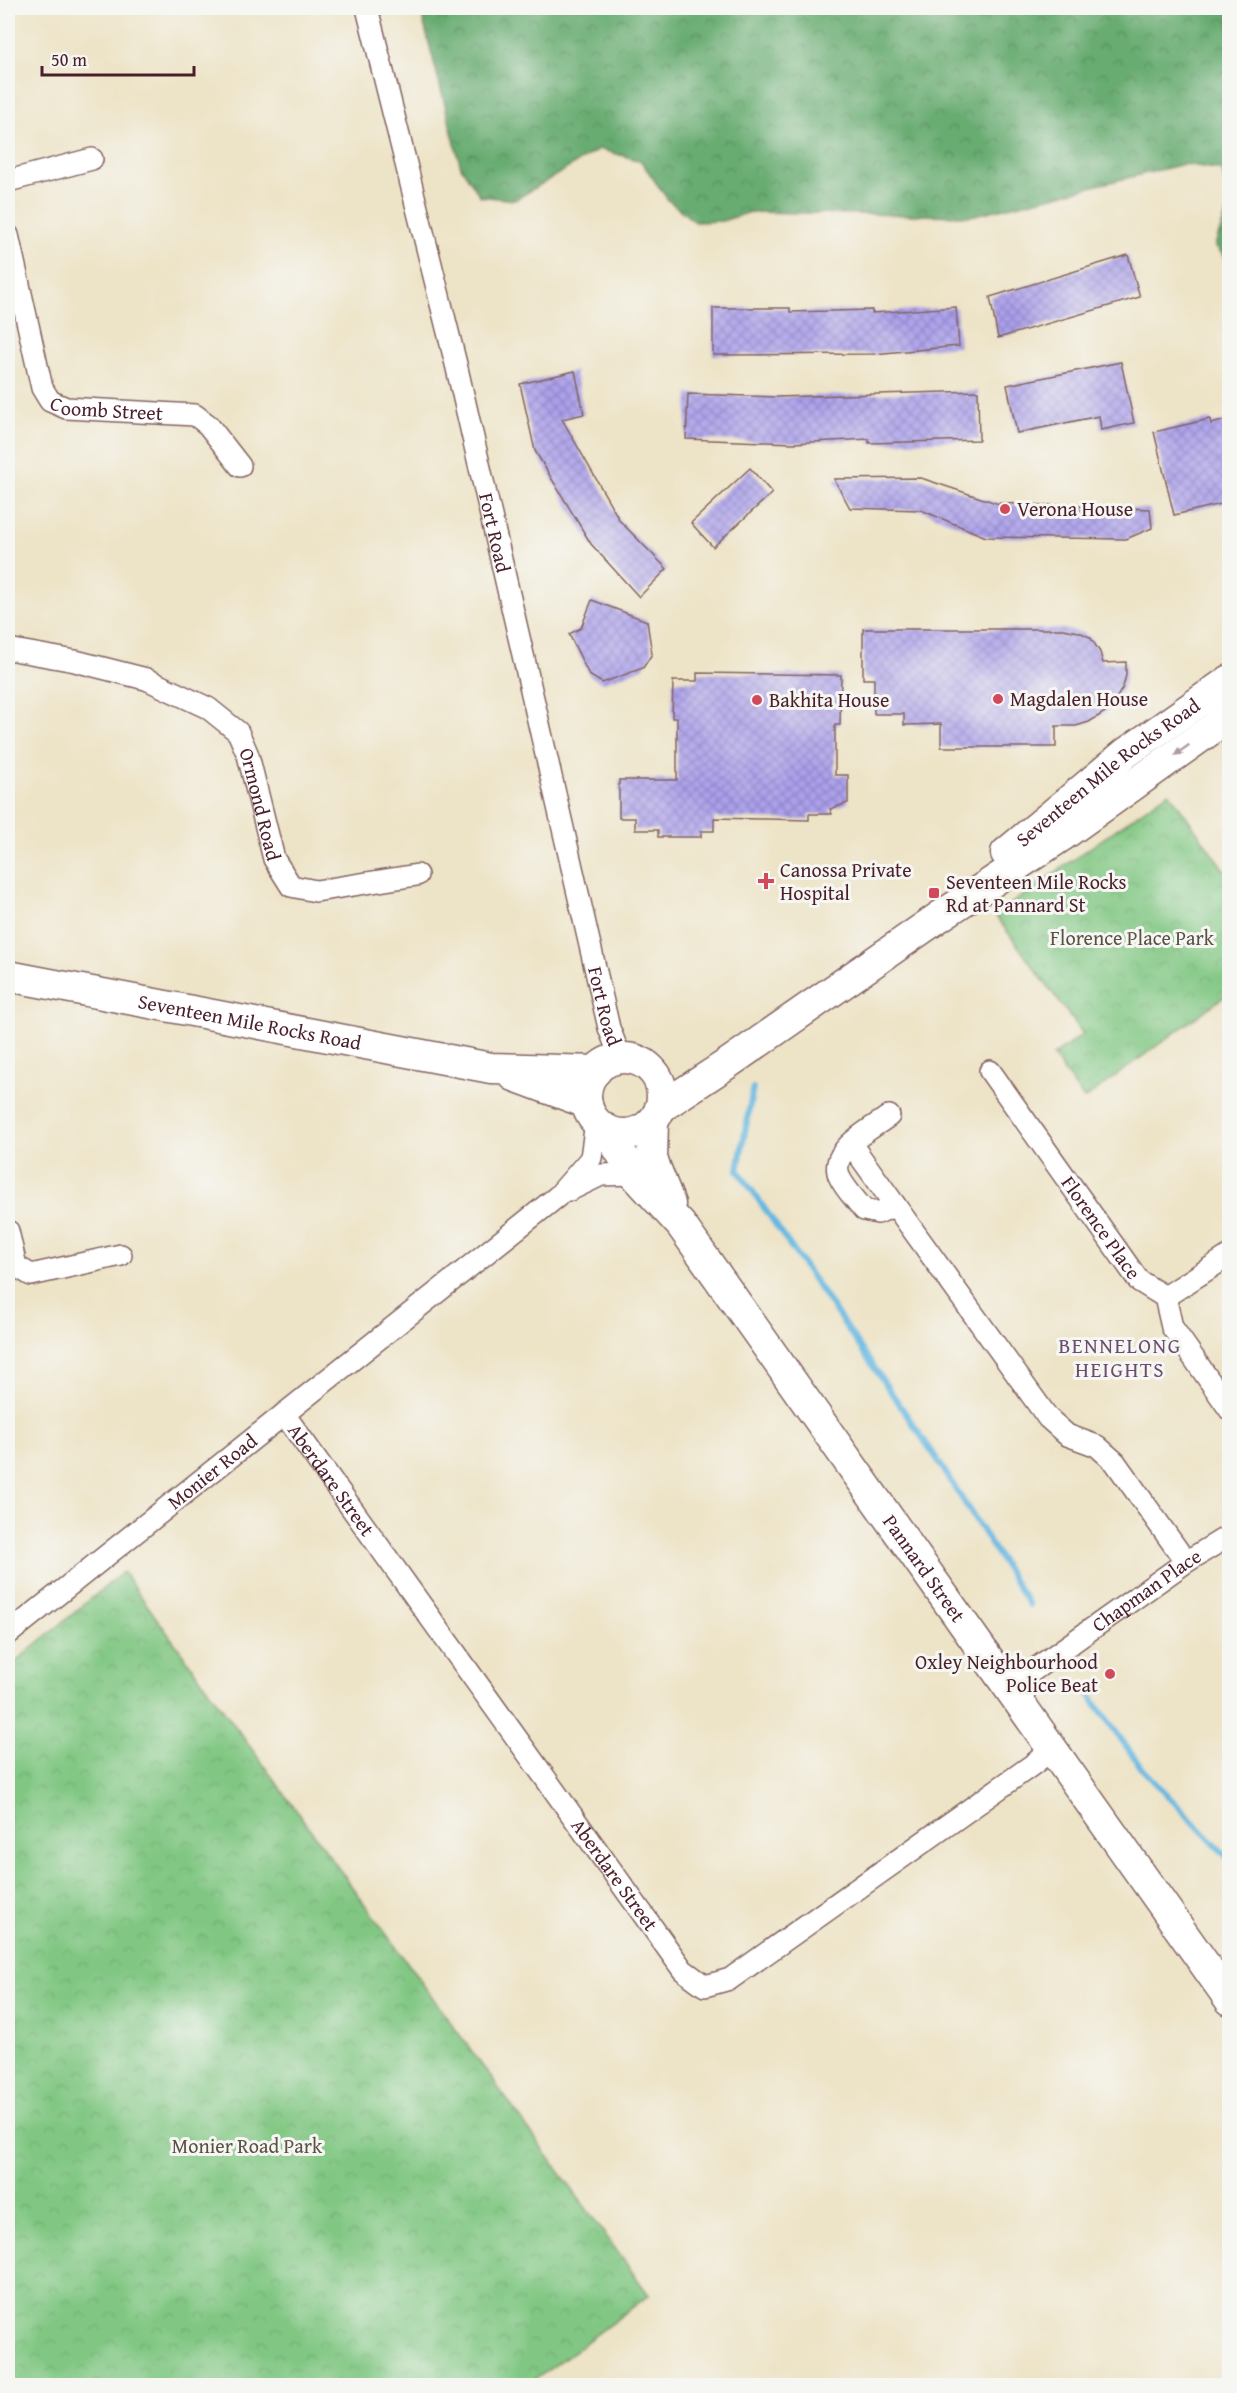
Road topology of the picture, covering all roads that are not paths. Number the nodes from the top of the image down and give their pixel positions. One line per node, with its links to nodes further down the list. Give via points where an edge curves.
1 (367, 8): 12 (street, Fort Road, via 456,364 609,1028)
2 (92, 159): 3 (street)
3 (8, 181)
4 (8, 236): 5 (street, Coomb Street, via 42,388 50,401 66,408 195,415 208,425)
5 (240, 466)
6 (8, 649): 9 (street, Ormond Road, via 146,679 208,708 238,732 248,755 274,860 291,886 316,891)
7 (1230, 680): 10 (main road, Seventeen Mile Rocks Road, via 1126,753 1006,854)
8 (1230, 716): 10 (main road, Seventeen Mile Rocks Road, one-way to 10, via 1062,836)
9 (417, 875)
10 (939, 917): 15 (main road, Seventeen Mile Rocks Road, via 730,1062)
11 (8, 976): 13 (main road, Seventeen Mile Rocks Road)
12 (609, 1065): 13 (main road, Seventeen Mile Rocks Road); 15 (main road, via 646,1065); 17 (main road, via 587,1089)
13 (491, 1068): 17 (main road, Seventeen Mile Rocks Road)
14 (990, 1071): 26 (street, Florence Place, via 1139,1281)
15 (657, 1103): 17 (main road, via 642,1130 628,1134); 22 (main road, Pannard Street, via 652,1159)
16 (889, 1116): 18 (street)
17 (597, 1118): 19 (main road, Pannard Street); 20 (street, Monier Road, via 591,1158)
18 (851, 1144): 21 (street); 21 (street, via 839,1156 840,1177 864,1210 878,1213)
19 (634, 1174): 20 (street, Monier Road, via 601,1174); 22 (main road, Pannard Street)
20 (558, 1196): 28 (street, Monier Road)
21 (895, 1205): 30 (street, via 1048,1418 1067,1435 1097,1446 1115,1462)
22 (681, 1225): 32 (main road, Pannard Street)
23 (8, 1231): 24 (street, via 16,1266 31,1275)
24 (121, 1255)
25 (1230, 1255): 26 (street)
26 (1166, 1297): 27 (street, via 1172,1327)
27 (1230, 1410)
28 (285, 1414): 31 (street, Monier Road); 33 (street, Aberdare Street, via 683,1970 705,1986 730,1979)
29 (1230, 1535): 30 (street, Chapman Place)
30 (1186, 1562): 32 (street, Chapman Place)
31 (8, 1634)
32 (1007, 1689): 33 (main road, Pannard Street)
33 (1053, 1748): 34 (main road, Pannard Street)
34 (1230, 2000)

